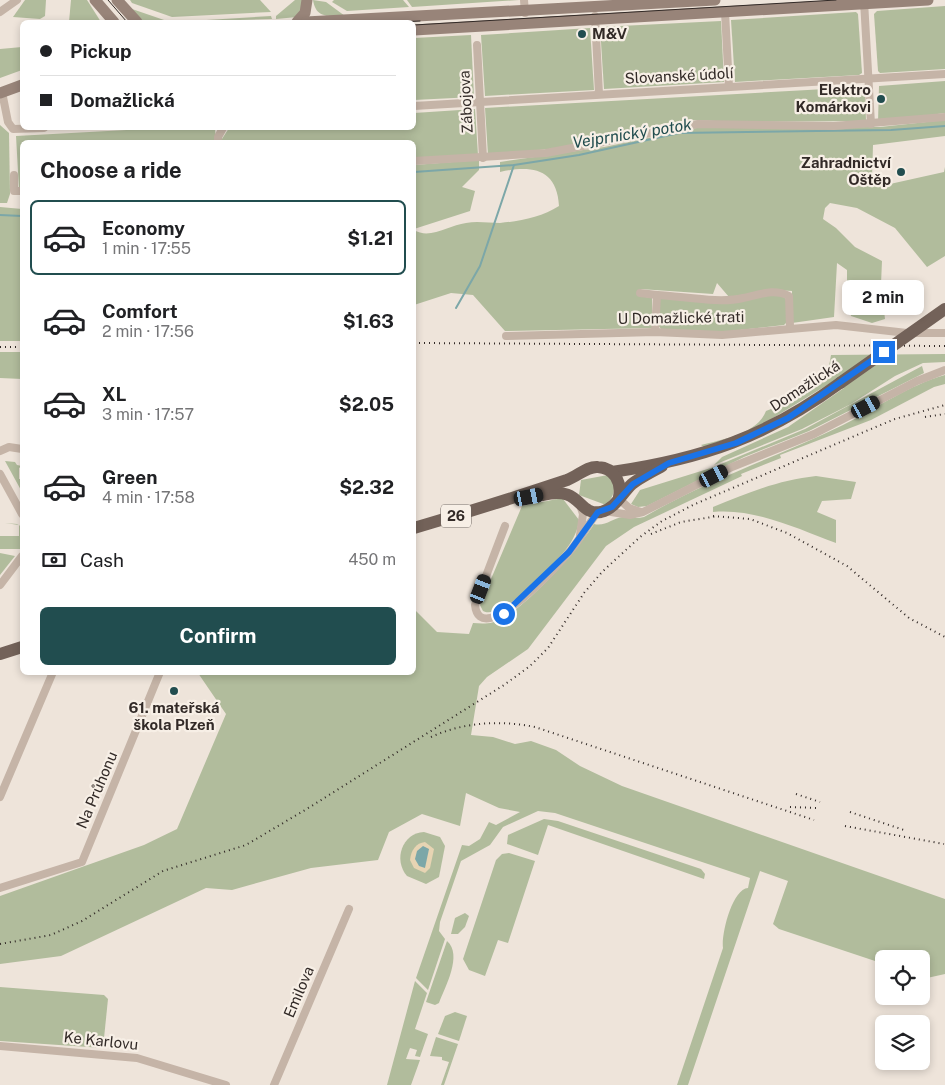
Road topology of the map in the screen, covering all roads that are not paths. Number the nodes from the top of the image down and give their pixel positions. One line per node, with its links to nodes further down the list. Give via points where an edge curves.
1 (17, 0): 11 (street)
2 (95, 0): 14 (main road)
3 (117, 0): 15 (main road)
4 (307, 0): 16 (main road, via 305,13)
5 (312, 0): 17 (main road)
6 (714, 0): 9 (main road); 12 (street)
7 (928, 0): 8 (main road)
8 (864, 2): 12 (main road); 22 (street)
9 (595, 7): 10 (main road); 13 (street)
10 (525, 11): 13 (main road); 18 (main road); 19 (main road)
11 (0, 12)
12 (720, 12): 13 (main road); 24 (street, via 726,27)
13 (595, 19): 26 (street)
14 (112, 20)
15 (133, 20)
16 (299, 20)
17 (318, 20)
18 (337, 20)
19 (416, 30)
20 (477, 45): 27 (street, Zábojova)
21 (945, 74): 22 (street, Slovanské údolí)
22 (870, 80): 24 (street, Slovanské údolí); 30 (street)
23 (20, 86): 25 (main road)
24 (729, 87): 26 (street, Slovanské údolí)
25 (1, 93): 31 (street, via 8,122 13,129)
26 (599, 94): 27 (street, Slovanské údolí)
27 (479, 103): 28 (street, Slovanské údolí); 32 (street, Zábojova)
28 (416, 106)
29 (945, 117): 30 (street)
30 (871, 124): 32 (street, via 698,124 556,151)
31 (20, 129)
32 (483, 158): 33 (street)
33 (416, 161)
34 (14, 175): 35 (street, via 14,191)
35 (20, 191)
36 (640, 293): 37 (street)
37 (657, 295): 39 (street, via 731,300 764,292 782,293 789,296); 40 (street)
38 (945, 309): 46 (main road, Domažlická / 26, bridge, via 788,418 706,454)
39 (790, 327): 40 (street, U Domažlické trati, via 722,335); 41 (street, U Domažlické trati, via 836,325 907,333)
40 (655, 332): 42 (street, U Domažlické trati)
41 (945, 333)
42 (506, 336)
43 (945, 370): 55 (street, via 917,380 814,434 732,467)
44 (20, 449): 45 (street)
45 (0, 451)
46 (669, 463): 47 (main road, Domažlická / 26); 50 (main road, Domažlická / 26, via 633,484)
47 (612, 472): 49 (main road, Domažlická / 26, via 594,467); 50 (main road, via 620,486)
48 (0, 474): 53 (street)
49 (580, 475): 51 (main road, via 574,489); 52 (main road, Domažlická / 26)
50 (618, 498): 54 (main road, Domažlická / 26, via 612,507); 55 (street, via 629,508)
51 (578, 501): 52 (main road, Domažlická / 26, via 569,494 557,492); 54 (main road, Domažlická / 26, via 588,510); 58 (street, via 583,514)
52 (499, 503): 57 (main road, Domažlická / 26)
53 (20, 510)
54 (600, 512): 55 (street, via 630,515); 58 (street)
55 (643, 512)
56 (505, 526): 58 (street, via 475,605 481,618 504,614 558,563)
57 (416, 527)
58 (580, 537)
59 (20, 559): 60 (street)
60 (0, 585)
61 (20, 648): 62 (main road)
62 (0, 654)
63 (52, 675): 65 (street)
64 (159, 675): 66 (street, Na Průhonu, via 82,862)
65 (0, 797)
66 (0, 888)
67 (349, 909): 70 (street, Emilova)
68 (0, 1046): 69 (street, Ke Karlovu, via 137,1058)
69 (226, 1085)
70 (274, 1085)

